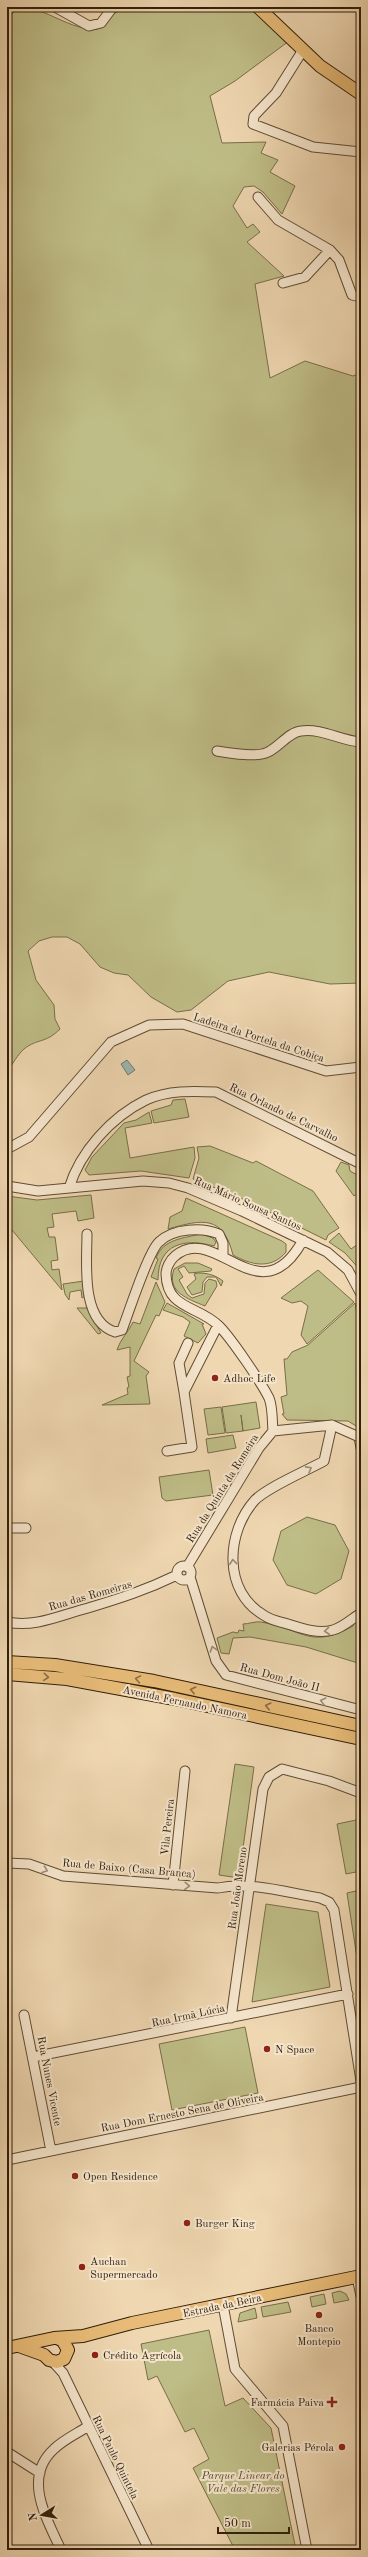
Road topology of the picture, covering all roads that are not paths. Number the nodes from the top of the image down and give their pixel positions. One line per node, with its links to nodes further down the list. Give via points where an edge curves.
1 (54, 7): 2 (street, via 89,26 100,23)
2 (113, 7)
3 (258, 7): 4 (main road)
4 (303, 50): 5 (main road, via 320,66); 6 (street, via 276,93 254,116 253,124 313,147)
5 (361, 94)
6 (361, 152)
7 (258, 197): 8 (street, via 278,220)
8 (330, 250): 9 (street, via 306,277); 10 (street, via 340,260 352,295)
9 (283, 283)
10 (361, 297)
11 (361, 742): 12 (street, via 348,741 320,731 300,731 267,753)
12 (217, 751)
13 (361, 1067): 14 (street, Ladeira da Portela da Cobiça, via 326,1071 183,1024 149,1025 111,1042 29,1137)
14 (7, 1149)
15 (361, 1164): 17 (street, Rua Orlando de Carvalho, via 216,1092 190,1091 170,1093 146,1100 118,1118 86,1153 75,1170)
16 (7, 1186): 17 (street, Rua Mário Sousa Santos, via 38,1191)
17 (69, 1188): 19 (street, Rua Mário Sousa Santos, via 143,1181 170,1183 242,1211)
18 (87, 1234): 20 (street, via 87,1279 93,1311 100,1323 115,1332 122,1330 150,1258 158,1243 164,1238 194,1229 209,1230 220,1234)
19 (303, 1240): 20 (street, Rua da Quinta da Romeira, via 287,1264 270,1272 255,1272); 21 (street, Rua Mário Sousa Santos, via 327,1252 348,1270)
20 (223, 1258): 22 (street, Rua da Quinta da Romeira, via 207,1250 187,1250 179,1252 171,1259 166,1270 166,1283 175,1301)
21 (361, 1294)
22 (218, 1325): 24 (street); 26 (street, Rua da Quinta da Romeira, via 270,1399)
23 (188, 1343): 24 (street, via 179,1363)
24 (184, 1392): 28 (street, via 192,1447)
25 (332, 1425): 26 (street); 27 (street, via 359,1437); 34 (street, one-way to 25, via 333,1630 320,1632 299,1627 261,1614 250,1604 235,1581 232,1550 242,1518 262,1494 324,1461)
26 (273, 1431): 31 (street, Rua da Quinta da Romeira, via 259,1448)
27 (361, 1448)
28 (167, 1451)
29 (7, 1528): 30 (street)
30 (26, 1528)
31 (186, 1567): 32 (street, via 180,1567); 33 (street, Rua Dom João II)
32 (177, 1575): 33 (street, via 184,1580); 35 (street, Rua das Romeiras, via 143,1592 58,1618 27,1624)
33 (190, 1577): 38 (street, Rua Dom João II, one-way to 33, via 226,1675 216,1661)
34 (361, 1613)
35 (7, 1622)
36 (7, 1662): 39 (main road, Avenida Fernando Namora, one-way to 36, via 147,1680 55,1665)
37 (7, 1674): 40 (main road, Avenida Fernando Namora, one-way to 40, via 67,1679 175,1698)
38 (361, 1710)
39 (361, 1726)
40 (361, 1739)
41 (185, 1771): 44 (street, Vila Pereira)
42 (361, 1793): 45 (street, Rua João Moreno, via 329,1781 282,1769 269,1777 263,1789)
43 (7, 1863): 44 (street, Rua de Baixo (Casa Branca), one-way to 44, via 29,1864 63,1876)
44 (173, 1885): 45 (street, Rua de Baixo (Casa Branca), one-way to 45)
45 (250, 1887): 46 (street, Rua de Baixo (Casa Branca), via 320,1898 329,1902 334,1910); 48 (street, Rua João Moreno)
46 (348, 1994): 48 (street, Rua Irmã Lúcia); 50 (street, Rua de Baixo (Casa Branca))
47 (24, 2015): 49 (street, Rua Nunes Vicente)
48 (231, 2018): 49 (street, Rua Irmã Lúcia)
49 (32, 2057): 52 (street, Rua Nunes Vicente)
50 (361, 2081)
51 (361, 2087): 52 (street, Rua Dom Ernesto Sena de Oliveira)
52 (51, 2151): 53 (street, Rua Dom Ernesto Sena de Oliveira)
53 (7, 2160)
54 (359, 2276): 55 (street); 56 (main road, Estrada da Beira)
55 (361, 2296)
56 (223, 2304): 57 (main road, Estrada da Beira); 66 (street, via 235,2369 283,2426)
57 (83, 2336): 58 (main road, Estrada da Beira); 60 (main road, Estrada da Beira)
58 (52, 2340): 59 (main road, Estrada da Beira); 60 (main road, via 44,2348); 60 (main road, via 63,2341)
59 (13, 2347): 60 (main road, Estrada da Beira)
60 (57, 2357): 61 (street, Rua Paulo Quintela)
61 (87, 2427): 63 (street, via 53,2449); 65 (street, Rua Paulo Quintela)
62 (7, 2452): 63 (street)
63 (40, 2473): 64 (street, via 40,2502)
64 (61, 2550)
65 (149, 2550)
66 (308, 2550)

